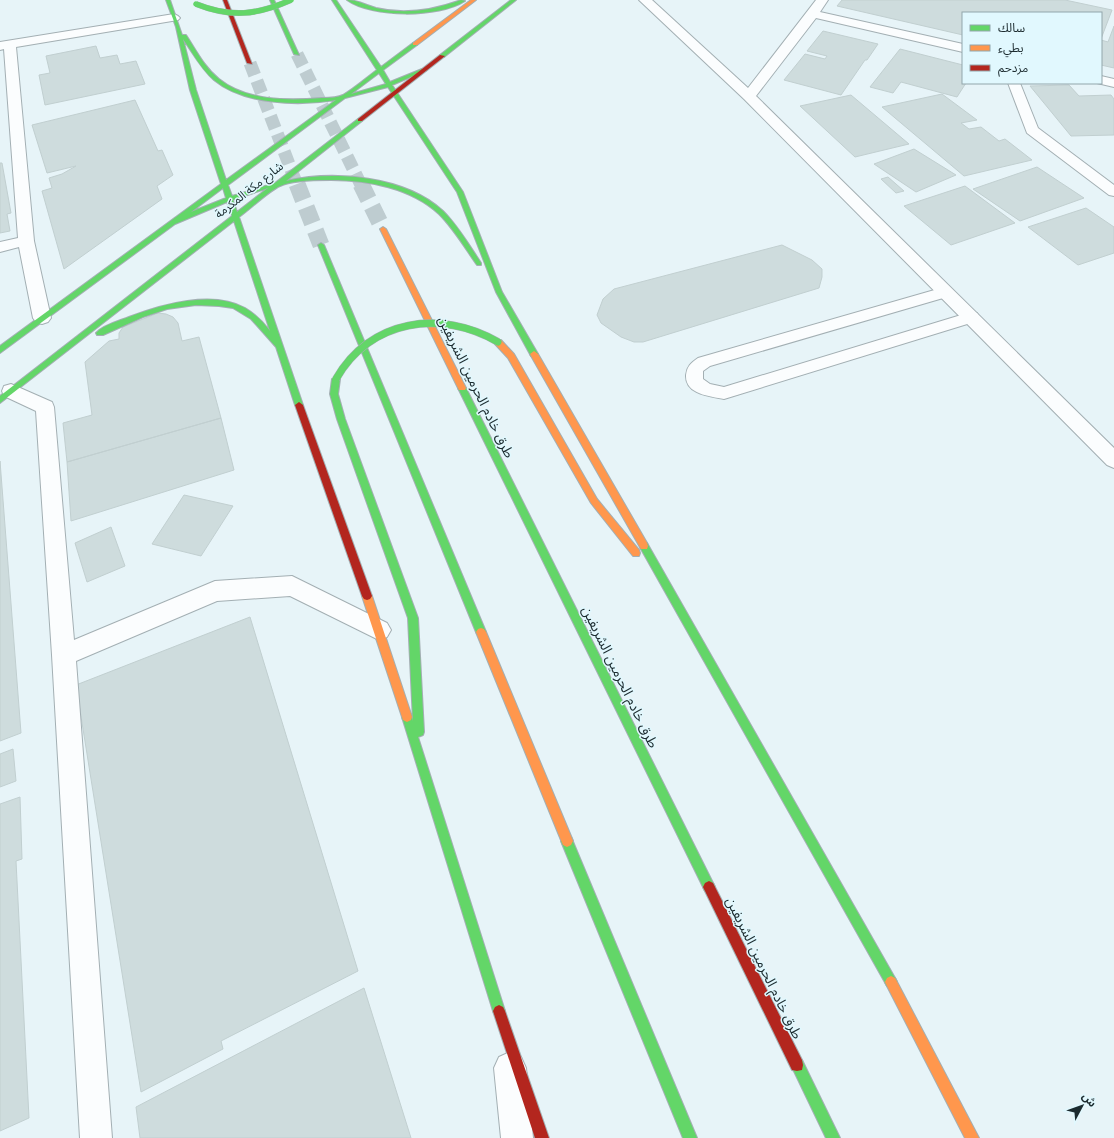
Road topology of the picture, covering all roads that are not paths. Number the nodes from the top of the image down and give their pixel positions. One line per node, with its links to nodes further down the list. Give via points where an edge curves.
1 (168, 0): 14 (main road)
2 (225, 0): 18 (main road)
3 (272, 0): 17 (main road)
4 (292, 0): 12 (main road, bridge, via 269,9 238,13 215,12)
5 (334, 0): 19 (main road)
6 (349, 0): 7 (main road, via 364,7 397,12 445,8)
7 (464, 0)
8 (474, 0): 19 (main road, شارع مكة المكرمة)
9 (514, 0): 23 (main road, شارع مكة المكرمة, via 424,70)
10 (645, 0): 24 (street)
11 (822, 0): 13 (street)
12 (194, 2)
13 (813, 14): 16 (street); 24 (street)
14 (176, 22): 15 (street); 25 (main road, via 215,79 237,92 268,100 299,103); 27 (main road, via 193,90)
15 (5, 45): 33 (street)
16 (962, 48)
17 (297, 54)
18 (250, 63)
19 (380, 70): 23 (main road); 25 (main road, شارع مكة المكرمة)
20 (1102, 80): 21 (street)
21 (1114, 83)
22 (1014, 84): 28 (street, via 1032,130)
23 (392, 89): 25 (main road); 26 (main road, شارع مكة المكرمة); 36 (main road, via 460,192)
24 (749, 96): 37 (street)
25 (341, 98): 27 (main road, شارع مكة المكرمة)
26 (278, 183): 29 (main road); 30 (main road, شارع مكة المكرمة); 36 (main road, via 317,177 347,177 392,186 412,194 433,206 448,219)
27 (224, 184): 29 (main road); 31 (main road, شارع مكة المكرمة)
28 (1114, 192)
29 (229, 197): 30 (main road); 31 (main road)
30 (235, 217): 40 (main road); 42 (main road, شارع مكة المكرمة)
31 (170, 224): 39 (main road, شارع مكة المكرمة)
32 (383, 229): 55 (main road, طرق خادم الحرمين الشريفين)
33 (26, 241): 35 (street); 39 (street)
34 (321, 245): 54 (main road)
35 (0, 247)
36 (500, 292): 46 (main road)
37 (945, 292): 38 (street); 38 (lane, via 704,362 695,369 694,382 705,389 724,393)
38 (971, 317): 44 (street)
39 (42, 318): 41 (main road, شارع مكة المكرمة)
40 (278, 345): 42 (main road, via 258,321 245,311 225,304 185,302 151,309); 47 (main road)
41 (0, 350)
42 (60, 353): 43 (main road, شارع مكة المكرمة)
43 (6, 396): 48 (street, via 45,407)
44 (1105, 440): 45 (street)
45 (1114, 460)
46 (678, 606): 49 (main road, bridge, via 594,501 511,356 498,342 483,332 434,321 397,328 369,341 347,359 336,379 334,394 413,618); 56 (main road, via 877,955)
47 (379, 630): 48 (street, via 292,586 215,591); 49 (main road)
48 (64, 655): 51 (street)
49 (421, 765): 50 (main road)
50 (506, 1033): 52 (street); 53 (main road)
51 (96, 1138)
52 (517, 1138)
53 (542, 1138)
54 (690, 1138)
55 (833, 1138)
56 (972, 1138)

